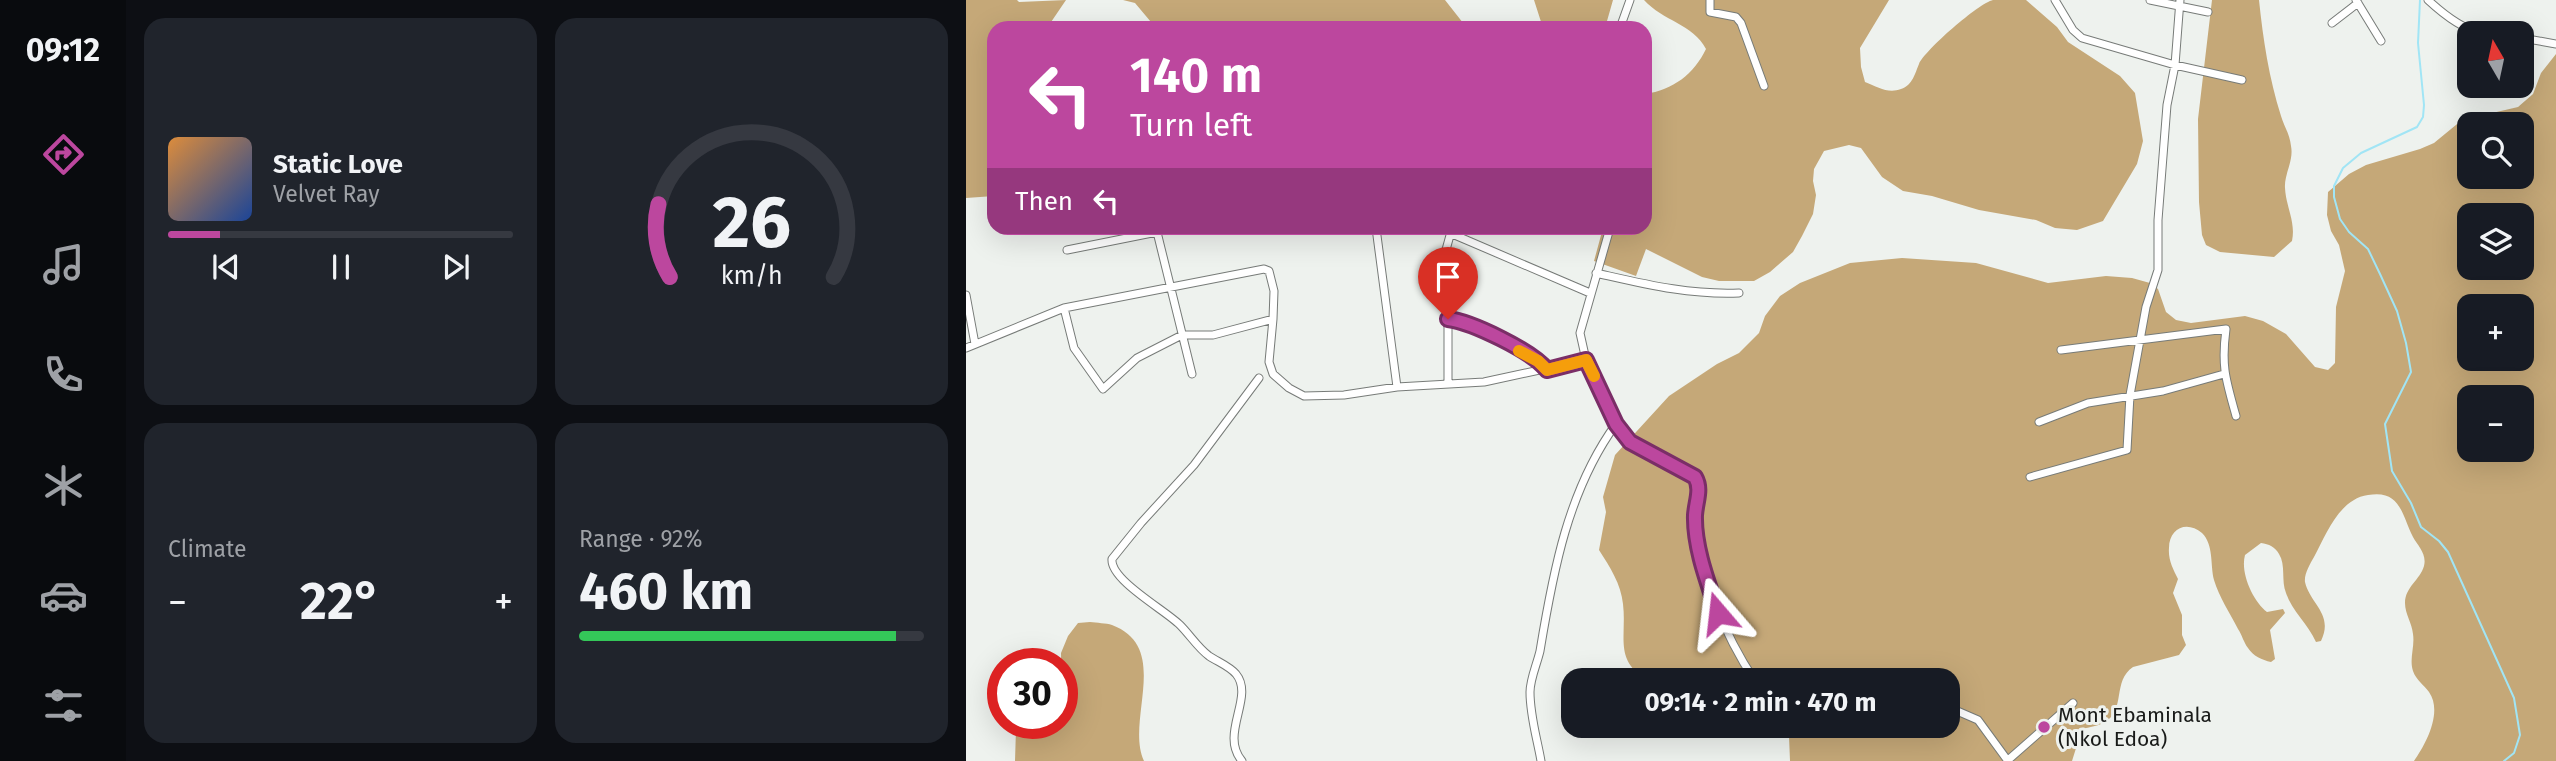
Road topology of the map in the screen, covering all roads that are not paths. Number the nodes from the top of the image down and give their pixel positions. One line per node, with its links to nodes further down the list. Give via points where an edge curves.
1 (1630, 0): 9 (street)
2 (1710, 0): 17 (street, via 1710,12 1736,17 1741,23)
3 (2055, 0): 15 (street, via 2082,38)
4 (2150, 0): 7 (street)
5 (2428, 0): 10 (street)
6 (2357, 1): 11 (street); 13 (street)
7 (2180, 3): 8 (street); 15 (street)
8 (2208, 12)
9 (1622, 21)
10 (2457, 22)
11 (2332, 23)
12 (2534, 40): 14 (street)
13 (2381, 41)
14 (2556, 44)
15 (2175, 65): 16 (street); 34 (street, via 2166,118 2158,270)
16 (2242, 80)
17 (1764, 86)
18 (1142, 235): 24 (street)
19 (1158, 235): 26 (street)
20 (1377, 235): 44 (street)
21 (1450, 235): 32 (street, via 1444,257)
22 (1462, 235): 27 (street)
23 (1607, 235): 25 (street)
24 (1067, 250)
25 (1596, 273): 27 (street); 28 (street, via 1681,292)
26 (1169, 287): 30 (street); 31 (street, via 1264,269 1269,271 1274,291); 33 (street)
27 (1590, 293): 38 (street, via 1580,333)
28 (1739, 293)
29 (966, 295): 35 (street)
30 (1065, 308): 33 (street, via 1074,348 1103,389 1138,358); 35 (street)
31 (1273, 319): 33 (street, via 1213,335); 44 (street, via 1269,362 1273,374 1289,388 1304,396 1320,397)
32 (1448, 319): 39 (street, via 1483,329); 43 (street)
33 (1182, 335): 40 (street)
34 (2140, 338): 37 (street); 41 (street, via 2226,329); 45 (street)
35 (975, 344): 36 (street)
36 (966, 348)
37 (2061, 350)
38 (1586, 360): 39 (street); 48 (street)
39 (1547, 370): 43 (street)
40 (1192, 374)
41 (2224, 374): 45 (street); 46 (street)
42 (1259, 378): 53 (street, via 1194,465 1112,559 1114,571 1178,623 1207,655 1237,675 1242,688 1233,739)
43 (1448, 384): 44 (street)
44 (1398, 387)
45 (2130, 395): 47 (street, via 2088,403); 49 (street, via 2127,450)
46 (2236, 416)
47 (2039, 422)
48 (1616, 424): 50 (street, via 1630,442 1699,483 1695,519 1699,546 1718,613); 54 (street, via 1585,477 1554,567 1530,690)
49 (2030, 477)
50 (1747, 668)
51 (2073, 703): 55 (street)
52 (1960, 713): 55 (street, via 1978,720)
53 (1242, 761)
54 (1541, 761)
55 (2008, 761)

